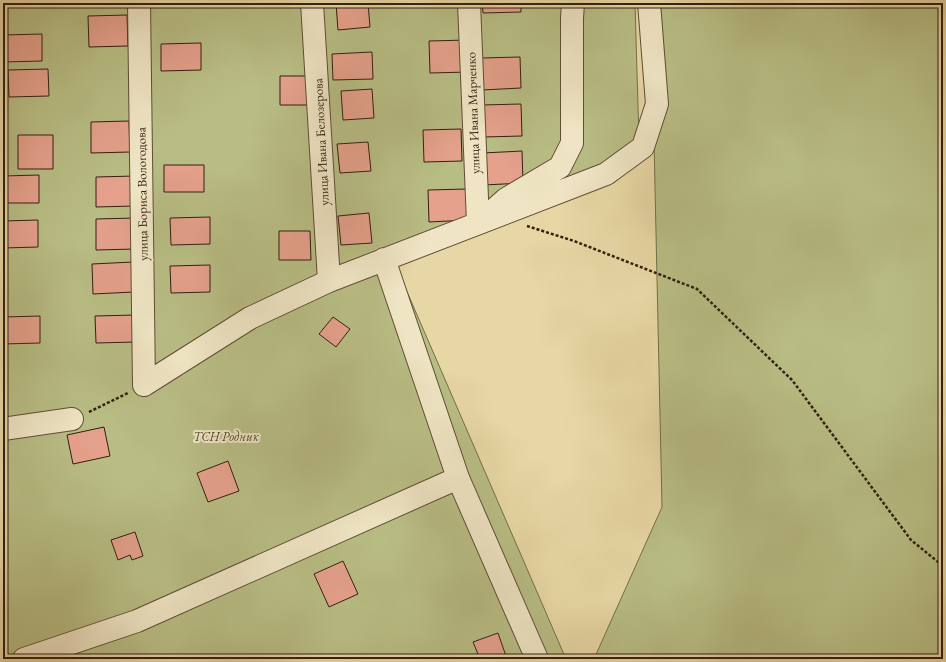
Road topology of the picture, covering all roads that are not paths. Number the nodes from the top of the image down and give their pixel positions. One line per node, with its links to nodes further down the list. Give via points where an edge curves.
1 (139, 3): 8 (street, улица Бориса Вологодова, via 144,385 250,318)
2 (312, 3): 8 (street, улица Ивана Белозерова)
3 (469, 3): 6 (street, улица Ивана Марченко)
4 (574, 3): 6 (street, via 572,143 560,167 506,199)
5 (649, 3): 6 (street, via 657,104 643,147 606,174)
6 (478, 223): 7 (street)
7 (384, 260): 8 (street); 11 (street)
8 (329, 281)
9 (72, 420): 10 (street)
10 (3, 429)
11 (458, 478): 12 (street, via 137,620); 13 (street)
12 (24, 659)
13 (537, 659)

